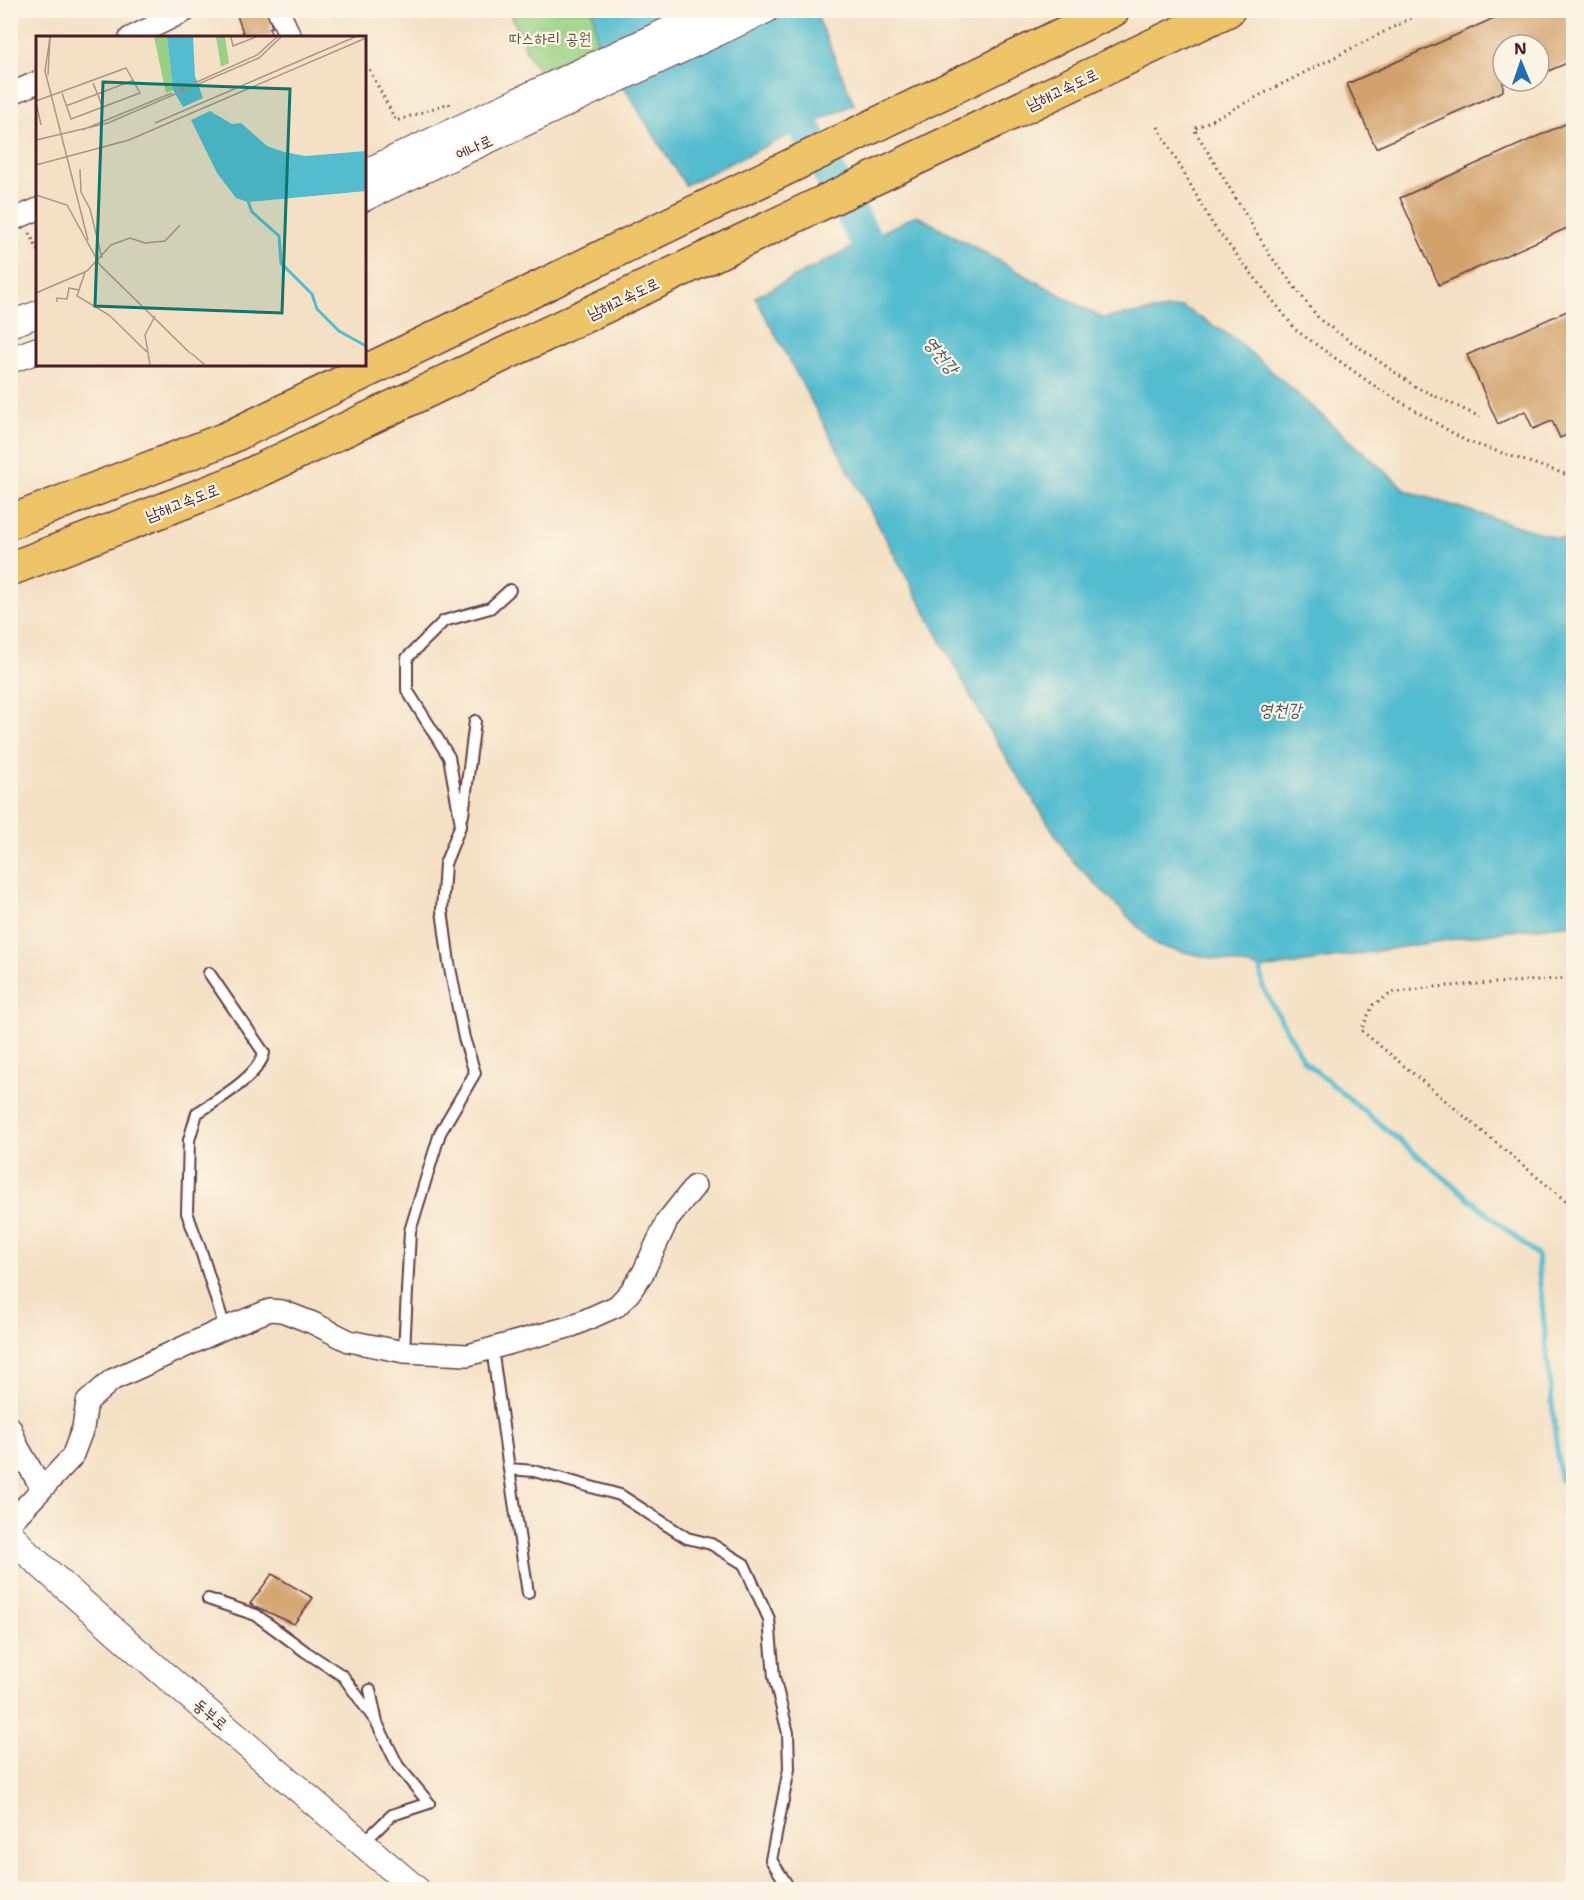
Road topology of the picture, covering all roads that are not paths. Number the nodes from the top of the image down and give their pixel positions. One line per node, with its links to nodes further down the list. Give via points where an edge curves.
1 (187, 10): 7 (street)
2 (278, 10): 8 (street)
3 (712, 10): 10 (street)
4 (766, 10): 10 (street)
5 (1113, 10): 20 (highway, via 226,440)
6 (1216, 16): 21 (highway, 남해고속도로, via 233,483)
7 (134, 36)
8 (290, 36)
9 (36, 83): 11 (street)
10 (578, 86): 12 (street, 에나로); 13 (street, 에나로)
11 (10, 94)
12 (366, 172)
13 (366, 197)
14 (36, 210): 15 (street)
15 (11, 221)
16 (36, 315): 17 (street)
17 (10, 324)
18 (36, 351): 19 (street)
19 (10, 360)
20 (10, 522)
21 (10, 569)
22 (510, 590): 24 (lane, via 490,608 444,621 407,658 407,690 449,757)
23 (475, 721): 24 (lane)
24 (461, 824): 29 (lane, via 445,864 442,910 464,1038 475,1073 440,1133 410,1231)
25 (209, 973): 27 (lane, via 264,1053 258,1068 197,1113 189,1140 187,1213)
26 (695, 1186): 28 (street, via 667,1221 643,1274 617,1306 572,1326)
27 (225, 1328): 29 (street, via 270,1310 282,1311 349,1341); 32 (street, via 112,1380 95,1394 87,1402 72,1457)
28 (492, 1348): 29 (street, via 468,1355); 31 (lane)
29 (404, 1352)
30 (10, 1427): 32 (street)
31 (509, 1470): 35 (lane); 41 (lane, via 534,1471 620,1496 687,1538 711,1544 744,1563 769,1619 774,1677 788,1733 789,1769 771,1860 786,1883)
32 (42, 1489): 33 (street)
33 (10, 1523)
34 (10, 1533): 39 (street, 동부로, via 27,1553 168,1678)
35 (528, 1593)
36 (208, 1599): 38 (lane, via 256,1615 343,1676)
37 (370, 1690): 38 (lane)
38 (377, 1723): 39 (lane, via 398,1766 429,1803 392,1815)
39 (363, 1844): 40 (street, 동부로)
40 (417, 1890)
41 (784, 1890)

